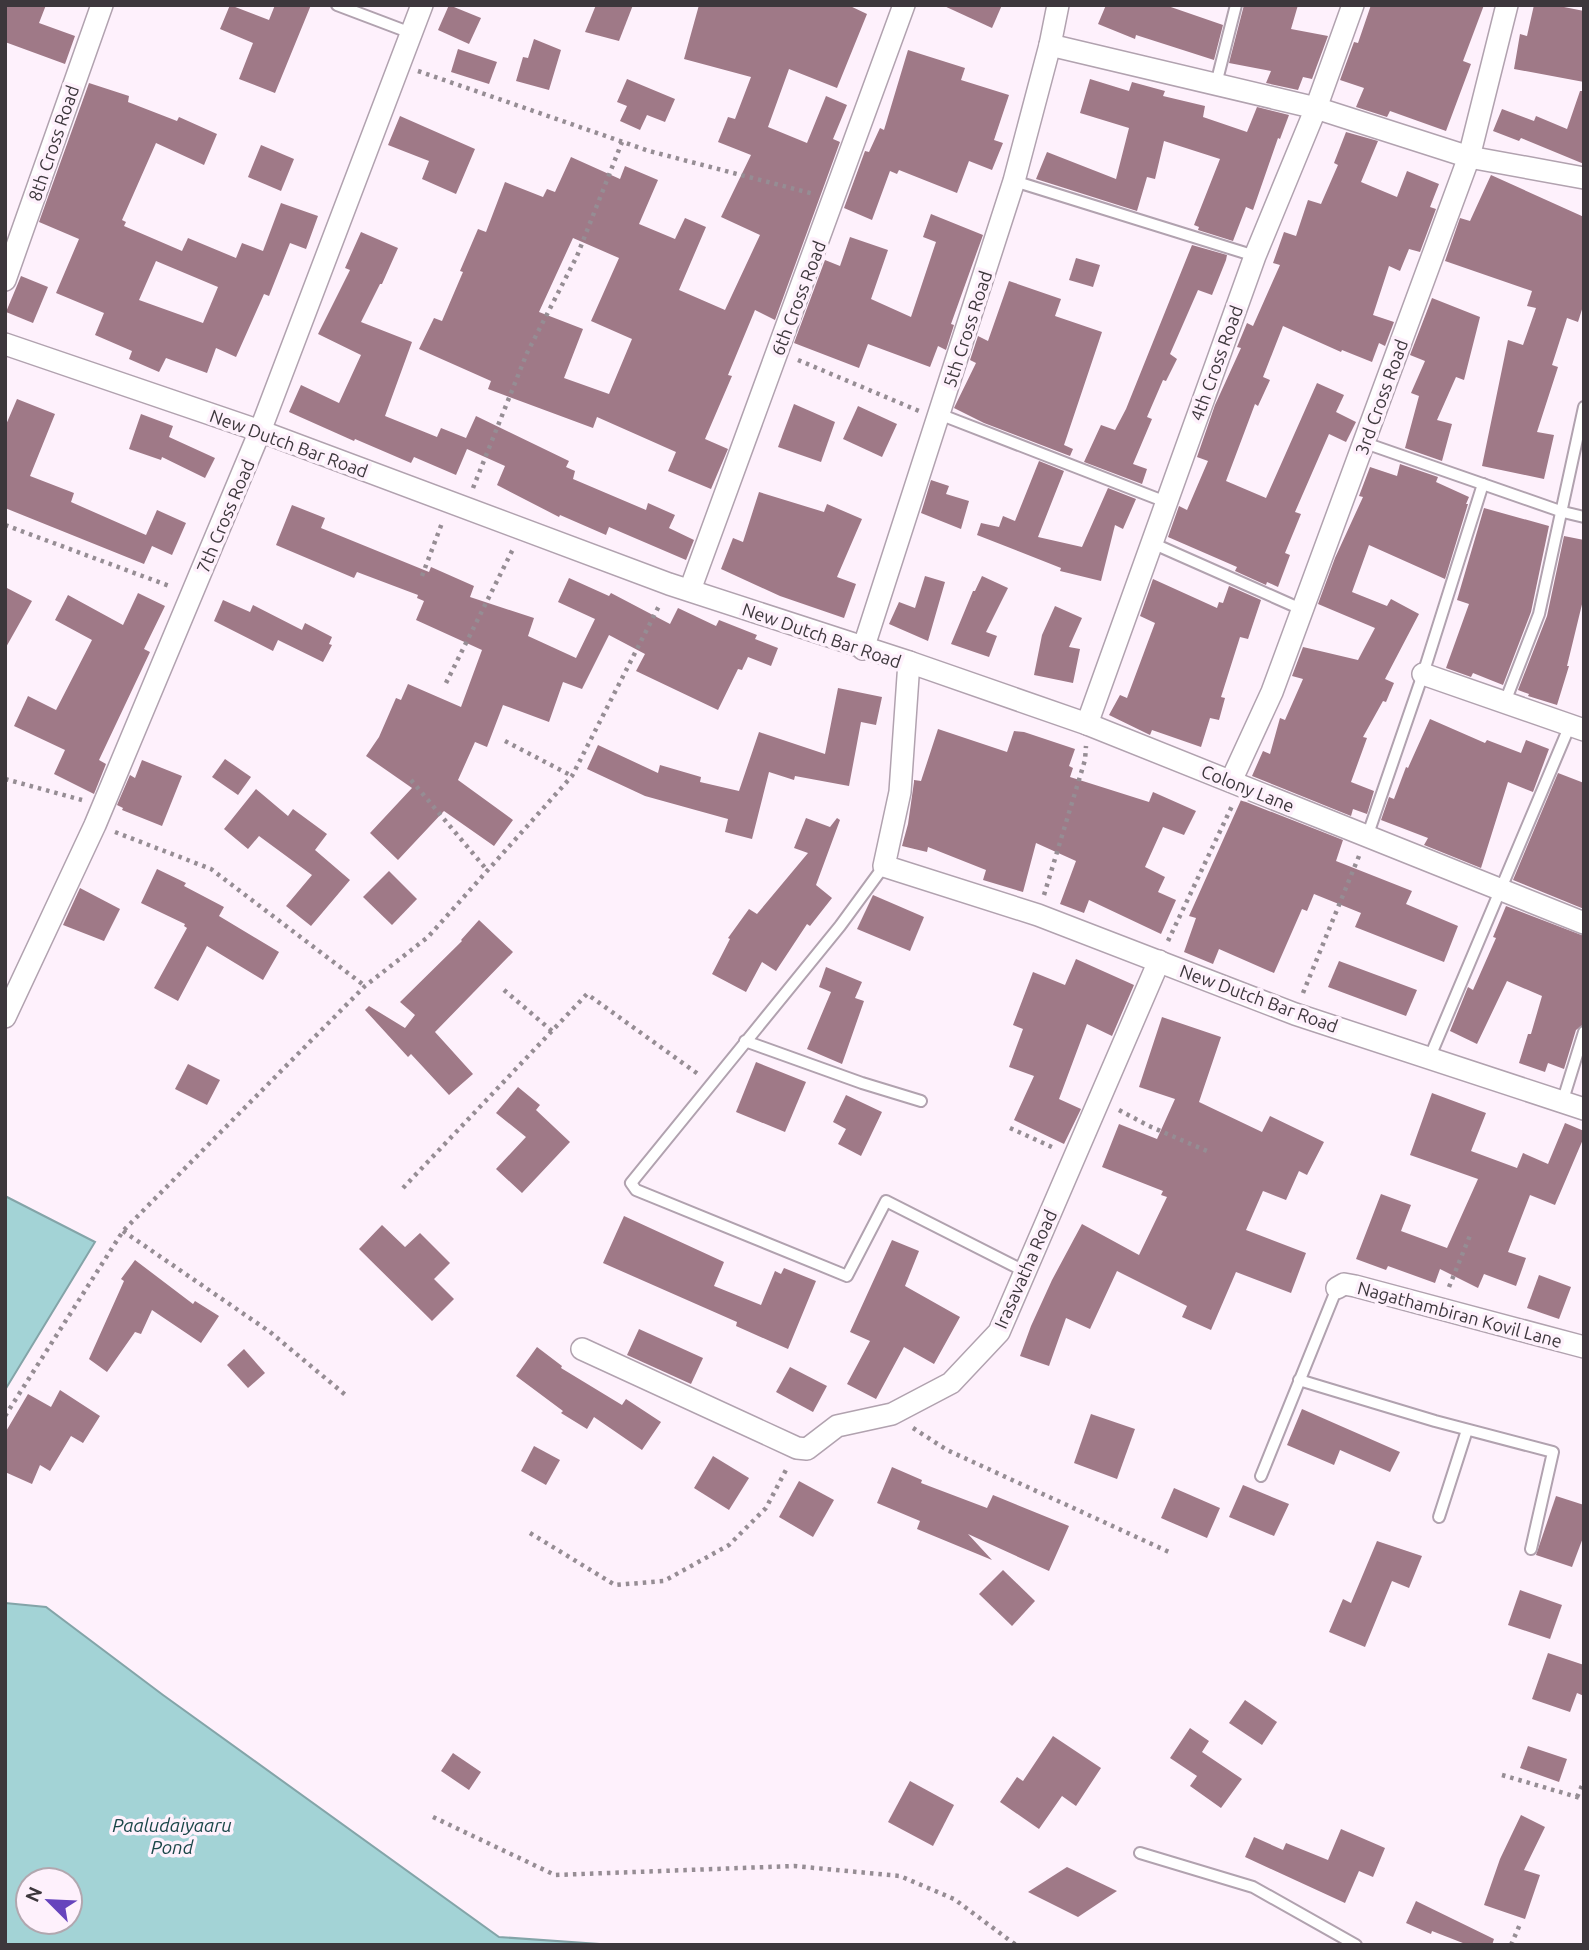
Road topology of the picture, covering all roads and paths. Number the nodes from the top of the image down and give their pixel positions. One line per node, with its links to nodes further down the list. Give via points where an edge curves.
1 (102, 5): 20 (street, 8th Cross Road)
2 (337, 5): 9 (lane)
3 (422, 5): 9 (street, 7th Cross Road)
4 (904, 5): 18 (street, 6th Cross Road)
5 (1058, 5): 10 (street, 5th Cross Road)
6 (1236, 5): 12 (lane)
7 (1353, 5): 13 (street, 4th Cross Road)
8 (1507, 5): 15 (street, 3rd Cross Road)
9 (411, 33): 11 (street, 7th Cross Road)
10 (1050, 45): 12 (street); 17 (street, 5th Cross Road)
11 (401, 65): 14 (path); 25 (street, 7th Cross Road)
12 (1216, 84): 13 (street)
13 (1316, 108): 15 (street); 19 (street, 4th Cross Road)
14 (622, 142): 18 (path); 29 (path, via 577,256)
15 (1469, 157): 16 (street); 26 (street, 3rd Cross Road)
16 (1584, 178)
17 (1014, 181): 19 (lane); 24 (street, 5th Cross Road)
18 (835, 200): 22 (street, 6th Cross Road)
19 (1255, 256): 28 (street, 4th Cross Road)
20 (5, 280)
21 (5, 344): 25 (street, New Dutch Bar Road)
22 (777, 352): 24 (path); 37 (street, 6th Cross Road)
23 (1584, 407): 30 (lane)
24 (938, 417): 28 (lane); 40 (street, 5th Cross Road)
25 (260, 431): 29 (street, New Dutch Bar Road); 38 (street, 7th Cross Road)
26 (1365, 443): 27 (lane); 39 (street, 3rd Cross Road)
27 (1483, 484): 30 (lane); 42 (lane)
28 (1166, 502): 34 (street, 4th Cross Road)
29 (457, 506): 33 (street, New Dutch Bar Road); 35 (path)
30 (1563, 512): 31 (lane); 44 (lane, via 1539,614)
31 (1584, 517)
32 (5, 525): 38 (path)
33 (523, 531): 36 (street, New Dutch Bar Road); 43 (path)
34 (1152, 543): 39 (lane); 45 (street, 4th Cross Road)
35 (422, 576)
36 (670, 584): 37 (street, New Dutch Bar Road); 48 (path)
37 (690, 590): 40 (street, New Dutch Bar Road)
38 (192, 594): 52 (street, 7th Cross Road)
39 (1301, 609): 51 (street, 3rd Cross Road)
40 (863, 649): 41 (street, New Dutch Bar Road)
41 (909, 662): 45 (street, Colony Lane); 54 (street, New Dutch Bar Road, via 900,792)
42 (1423, 674): 44 (street); 53 (lane)
43 (446, 683)
44 (1505, 702): 46 (street)
45 (1087, 724): 51 (street, Colony Lane); 57 (path, via 1085,760)
46 (1577, 728): 56 (lane)
47 (505, 741): 48 (path)
48 (572, 776): 55 (path)
49 (5, 779): 52 (path)
50 (411, 780): 55 (path)
51 (1236, 784): 53 (street, Colony Lane); 59 (path)
52 (99, 815): 60 (path, via 211,869); 63 (street, 7th Cross Road)
53 (1367, 837): 56 (street, Colony Lane); 62 (path)
54 (884, 866): 57 (street, New Dutch Bar Road); 66 (lane)
55 (487, 870): 60 (path, via 428,937)
56 (1501, 887): 58 (street, Colony Lane); 67 (lane)
57 (1038, 915): 59 (street, New Dutch Bar Road)
58 (1584, 923)
59 (1159, 961): 62 (street, New Dutch Bar Road); 69 (street, Irasavatha Road)
60 (365, 986): 77 (path)
61 (504, 990): 64 (path)
62 (1295, 1014): 67 (street, New Dutch Bar Road)
63 (5, 1017)
64 (552, 1031): 68 (path, via 587,994); 76 (path)
65 (1584, 1032): 71 (lane)
66 (745, 1041): 68 (lane); 70 (lane)
67 (1429, 1059): 71 (street, New Dutch Bar Road)
68 (713, 1084): 79 (lane, via 639,1170 631,1183 636,1190 847,1276 886,1201)
69 (1100, 1100): 74 (path); 75 (street, Irasavatha Road)
70 (921, 1101)
71 (1562, 1102): 72 (street, New Dutch Bar Road)
72 (1584, 1109)
73 (1010, 1128): 75 (path)
74 (1208, 1151)
75 (1073, 1158): 79 (street, Irasavatha Road)
76 (403, 1188)
77 (123, 1231): 85 (path, via 270,1332); 87 (path)
78 (1471, 1233): 81 (path)
79 (1026, 1272): 86 (street, Irasavatha Road, via 999,1332 951,1384)
80 (1337, 1288): 81 (street, Nagathambiran Kovil Lane, via 1344,1284); 84 (lane)
81 (1440, 1308): 82 (street, Nagathambiran Kovil Lane)
82 (1584, 1346)
83 (583, 1349): 89 (street)
84 (1300, 1380): 88 (lane); 90 (lane)
85 (348, 1397)
86 (892, 1414): 89 (street, Irasavatha Road, via 837,1426 807,1450); 94 (path, via 947,1450)
87 (5, 1416)
88 (1467, 1430): 91 (lane); 93 (lane, via 1553,1452)
89 (797, 1448): 92 (path, via 766,1508 729,1545 664,1581 615,1585)
90 (1261, 1476)
91 (1439, 1517)
92 (530, 1533)
93 (1531, 1549)
94 (1169, 1552)
95 (1502, 1775): 97 (path)
96 (1584, 1781): 97 (path)
97 (1577, 1797): 98 (path)
98 (1584, 1799)
99 (433, 1817): 102 (path, via 555,1875 794,1866 900,1876 954,1899)
100 (1140, 1853): 103 (lane, via 1252,1887)
101 (1521, 1922): 104 (path)
102 (1016, 1945)
103 (1356, 1945)
104 (1511, 1945)

